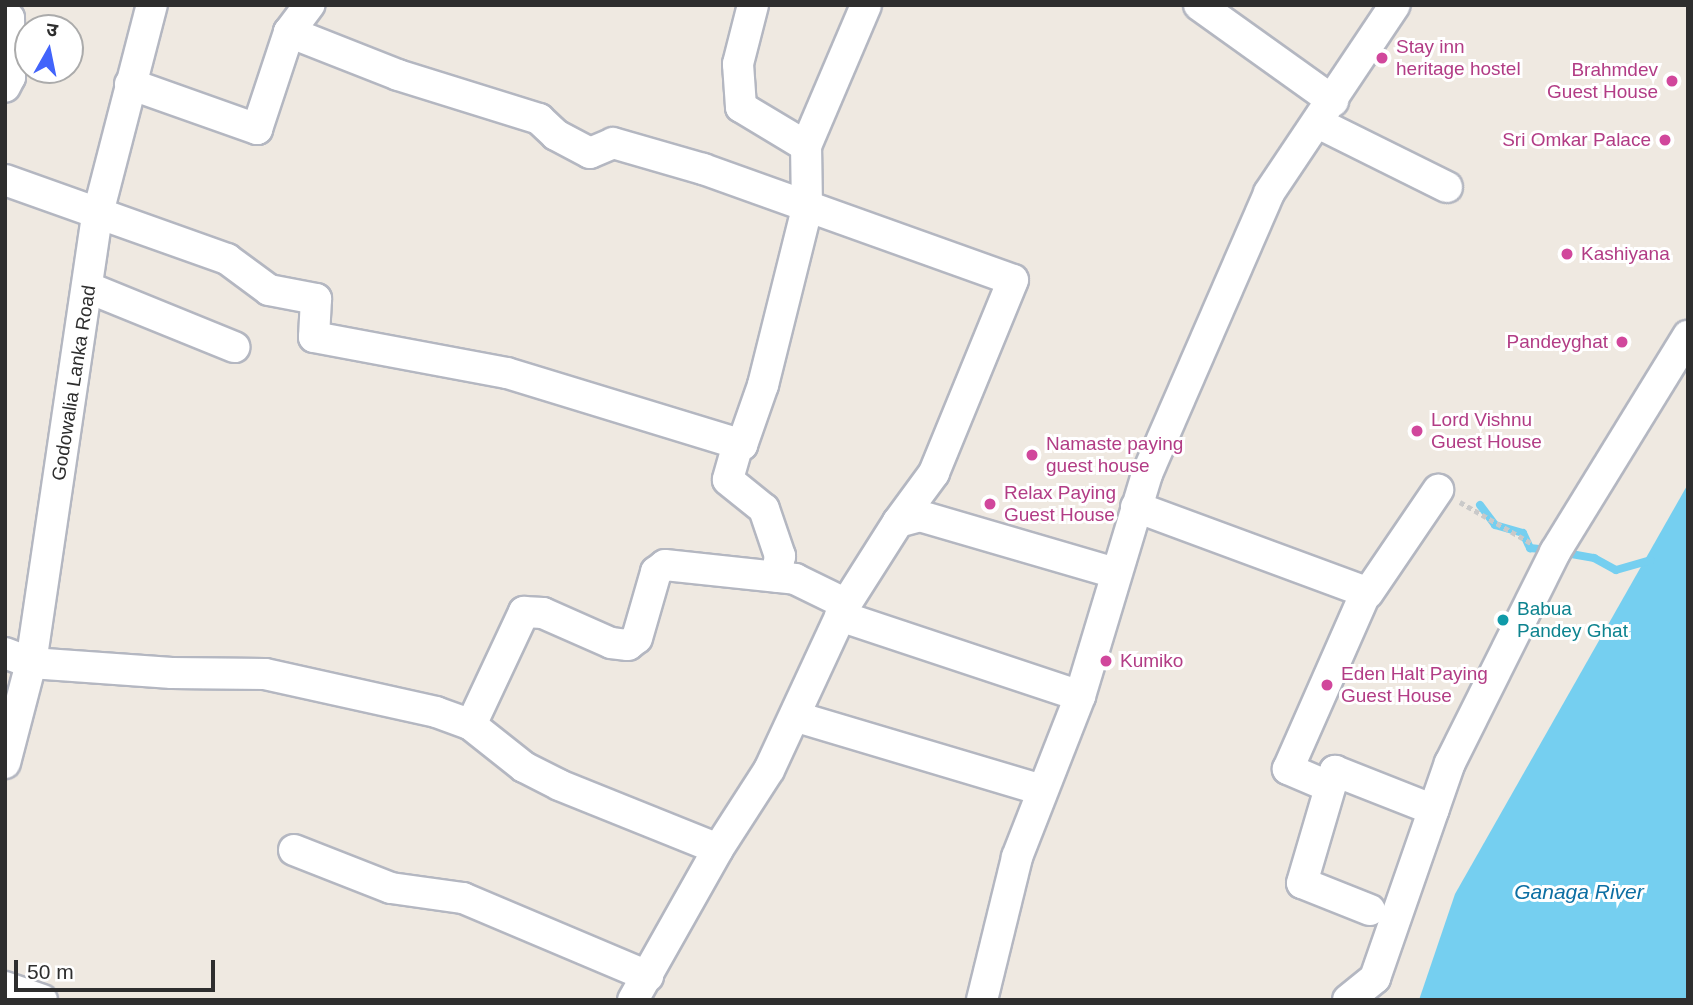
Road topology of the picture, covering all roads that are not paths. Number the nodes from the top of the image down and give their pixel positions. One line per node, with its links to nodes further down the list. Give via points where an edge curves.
1 (152, 5): 9 (street, Godowalia Lanka Road)
2 (309, 5): 8 (street)
3 (753, 5): 12 (street, via 738,64 741,107)
4 (866, 5): 12 (street)
5 (1199, 5): 11 (street)
6 (1395, 5): 11 (street)
7 (5, 17): 10 (street, via 9,18 10,66)
8 (289, 32): 9 (street, via 257,129); 15 (street, via 398,75 539,118 556,135 590,153 613,143)
9 (130, 84): 16 (street, Godowalia Lanka Road)
10 (5, 87)
11 (1325, 112): 14 (street); 22 (street, via 1269,193)
12 (806, 146): 15 (street)
13 (5, 180): 16 (street)
14 (1447, 187)
15 (807, 208): 20 (street, via 763,385 750,428 742,445); 23 (street, via 1013,280 934,473)
16 (97, 217): 17 (street, Godowalia Lanka Road); 20 (street, via 228,259 268,290 316,299 314,337 507,373)
17 (89, 288): 19 (street); 28 (street, Godowalia Lanka Road)
18 (1688, 337): 35 (street, via 1553,555 1450,763)
19 (234, 347)
20 (738, 444): 25 (street, via 728,480 764,509 780,556)
21 (1438, 490): 26 (street)
22 (1136, 507): 24 (street); 26 (street)
23 (898, 522): 24 (street, via 920,516); 27 (street)
24 (1115, 573): 29 (street)
25 (776, 577): 27 (street, via 794,579); 31 (street, via 665,565 656,572 637,638 628,645 611,643 543,613 524,612)
26 (1366, 592): 33 (street, via 1288,769)
27 (843, 610): 29 (street); 30 (street)
28 (18, 658): 31 (street, via 172,673 265,674 409,706); 32 (street, Godowalia Lanka Road)
29 (1080, 696): 34 (street)
30 (797, 717): 34 (street); 36 (street)
31 (471, 725): 36 (street, via 524,766 559,785)
32 (5, 763)
33 (1330, 787): 35 (street, via 1335,771); 38 (street, via 1301,883)
34 (1042, 790): 42 (street, via 1017,857)
35 (1434, 810): 43 (street, via 1375,978)
36 (718, 849): 40 (street)
37 (294, 850): 40 (street, via 391,888 463,898)
38 (1370, 910)
39 (5, 987): 41 (street)
40 (640, 988)
41 (42, 1000)
42 (982, 1000)
43 (1348, 1000)

